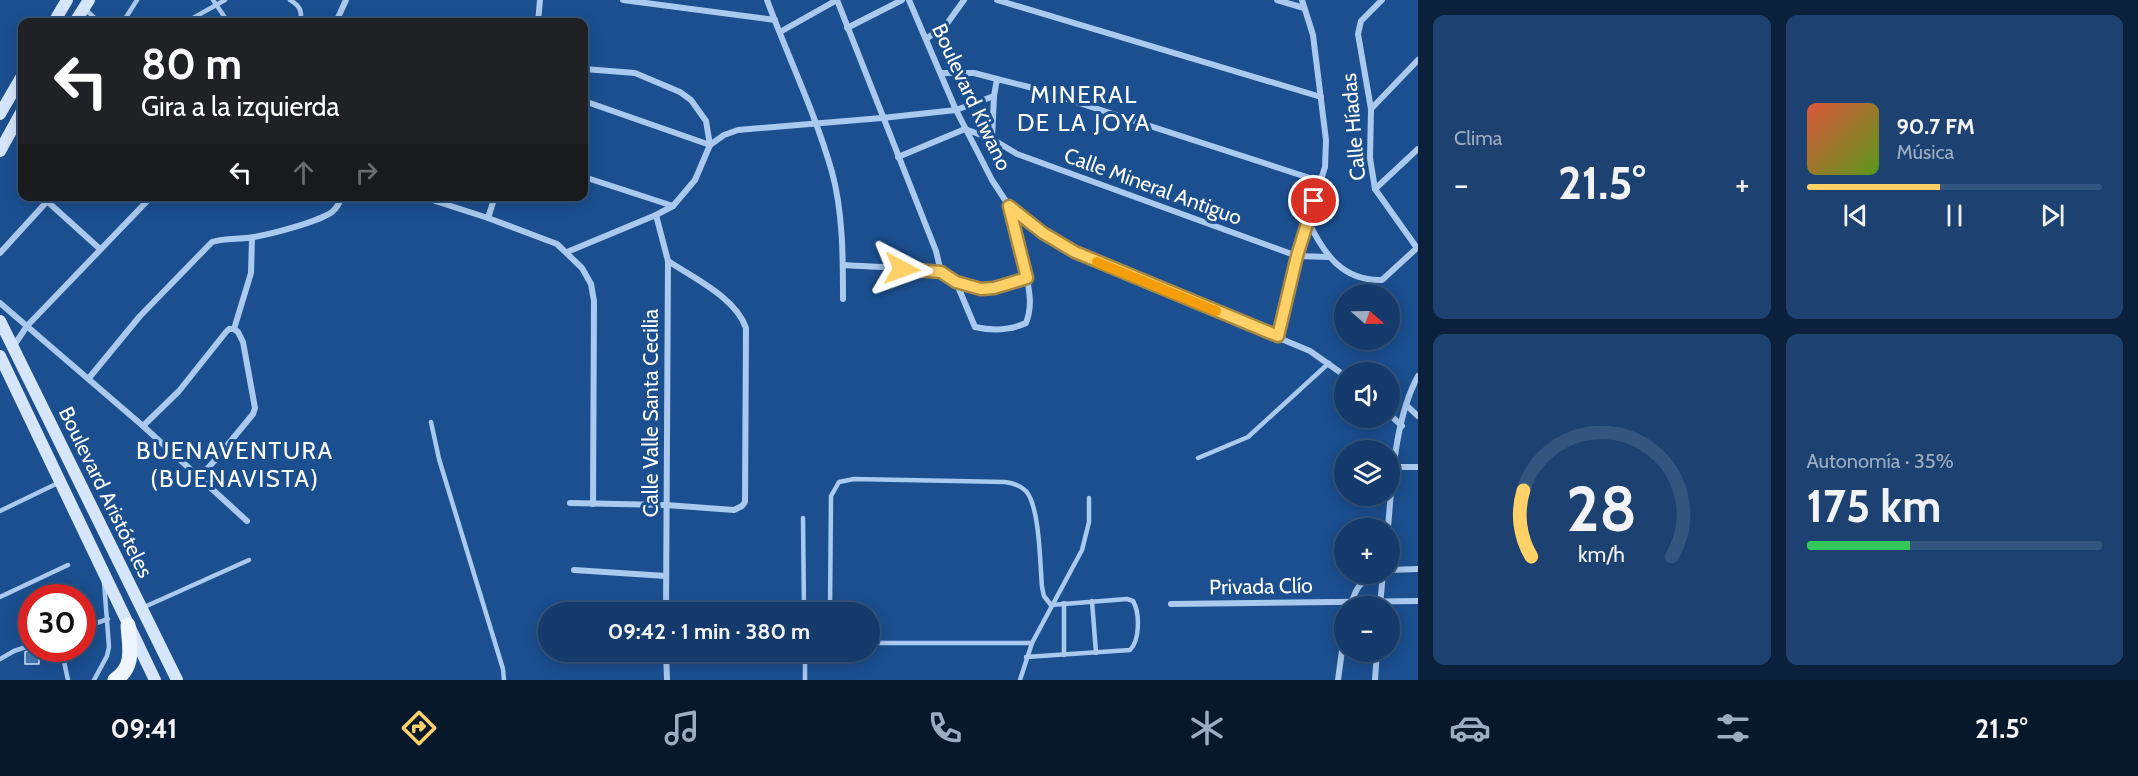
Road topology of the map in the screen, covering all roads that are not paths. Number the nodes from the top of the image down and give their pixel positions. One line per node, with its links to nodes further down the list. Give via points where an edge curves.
1 (67, 0): 20 (street)
2 (137, 0): 23 (lane)
3 (225, 0): 17 (lane)
4 (290, 0): 26 (lane, via 298,5)
5 (346, 0): 27 (street)
6 (540, 0): 28 (street)
7 (623, 0): 29 (street)
8 (767, 0): 29 (street)
9 (837, 0): 30 (street); 31 (street)
10 (903, 0): 30 (street)
11 (909, 0): 32 (street, Boulevard Kiwano)
12 (963, 0): 32 (street, via 946,25)
13 (997, 0): 40 (street)
14 (1277, 0): 19 (street)
15 (1302, 0): 19 (street)
16 (1382, 0): 42 (street, Calle Híadas, via 1361,21 1358,34)
17 (215, 2): 24 (lane); 25 (lane)
18 (83, 3): 21 (street); 22 (lane)
19 (1304, 8): 40 (street, via 1313,35)
20 (56, 18)
21 (77, 18)
22 (96, 18)
23 (126, 18)
24 (192, 18)
25 (225, 18)
26 (300, 18)
27 (338, 18)
28 (538, 18)
29 (775, 20): 31 (street)
30 (848, 28): 46 (street)
31 (780, 32): 47 (street)
32 (926, 39): 35 (street, Boulevard Kiwano)
33 (1418, 60): 42 (street)
34 (588, 69): 50 (street, via 635,73 680,92 706,121)
35 (941, 73): 36 (street); 43 (street, Boulevard Kiwano)
36 (997, 79): 38 (street); 55 (street)
37 (18, 81): 39 (street)
38 (994, 96): 43 (street); 49 (street)
39 (5, 97): 44 (street)
40 (1321, 97): 55 (street, via 1326,153)
41 (588, 102): 50 (street)
42 (1371, 109): 56 (street, Calle Híadas, via 1370,158)
43 (956, 110): 46 (street); 48 (street, Boulevard Kiwano)
44 (0, 114)
45 (18, 118): 52 (street)
46 (882, 118): 47 (street); 53 (street)
47 (817, 123): 50 (street, via 738,130); 76 (street, via 832,174)
48 (965, 129): 49 (street, Calle Mineral Antiguo); 53 (street); 64 (street, Boulevard Kiwano)
49 (992, 139): 73 (street, Calle Mineral Antiguo, via 1017,154)
50 (710, 145): 63 (street, via 695,180)
51 (1418, 149): 56 (street)
52 (0, 151)
53 (898, 156): 77 (street)
54 (588, 178): 63 (street)
55 (1319, 181): 67 (street)
56 (1375, 189): 69 (street, Calle Híadas)
57 (48, 201): 72 (street)
58 (52, 201): 70 (street)
59 (147, 201): 70 (street)
60 (341, 201): 68 (street, via 332,212 320,218)
61 (435, 201): 66 (street)
62 (493, 201): 66 (street)
63 (672, 206): 65 (street)
64 (1009, 206): 78 (street); 85 (street, via 1075,252)
65 (656, 215): 71 (street); 75 (street, Calle Valle Santa Cecilia)
66 (488, 218): 71 (street, via 545,238)
67 (1308, 221): 73 (street); 74 (street)
68 (252, 238): 84 (street, via 251,273); 91 (street, via 212,242 140,316)
69 (1417, 247): 74 (street, via 1382,280 1365,280 1348,273)
70 (100, 249): 83 (street)
71 (567, 252): 105 (street, via 591,284 594,301)
72 (0, 253)
73 (1297, 256): 74 (street); 85 (street)
74 (1328, 256)
75 (668, 261): 106 (street, Calle Valle Santa Cecilia); 106 (street, via 730,303 747,328 746,496 742,506 734,510)
76 (843, 265): 77 (street); 80 (street)
77 (941, 272): 79 (street)
78 (1027, 278): 79 (street, via 994,288); 79 (street, via 1031,311 1026,323 992,331 975,327)
79 (956, 282)
80 (843, 299)
81 (0, 303): 83 (street)
82 (0, 321): 86 (street, Boulevard Aristóteles)
83 (27, 327): 86 (street); 91 (street)
84 (234, 329): 95 (street, via 226,332 179,391); 101 (street, via 243,342 255,408)
85 (1278, 336): 88 (street)
86 (13, 348): 128 (street, Boulevard Aristóteles)
87 (0, 356): 102 (street, Boulevard Aristóteles)
88 (1329, 363): 89 (street); 98 (lane, via 1248,437)
89 (1334, 367)
90 (1418, 376): 92 (street)
91 (89, 378): 95 (street)
92 (1406, 405): 93 (street); 96 (street)
93 (1418, 416)
94 (431, 422): 149 (lane)
95 (143, 426): 101 (street)
96 (1402, 426): 97 (street)
97 (1399, 440)
98 (1198, 458)
99 (1400, 467): 100 (street)
100 (1418, 467)
101 (200, 477): 109 (street)
102 (61, 482): 107 (lane); 112 (street, Boulevard Aristóteles)
103 (1089, 498): 127 (lane, via 1089,522 1082,550)
104 (570, 503): 105 (street)
105 (593, 504): 106 (street)
106 (666, 505): 116 (street, Calle Valle Santa Cecilia)
107 (0, 511)
108 (803, 518): 121 (lane)
109 (247, 521)
110 (249, 560): 128 (lane)
111 (68, 565): 117 (lane)
112 (102, 568): 129 (lane); 131 (street, Boulevard Aristóteles)
113 (1418, 569): 115 (street)
114 (574, 570): 116 (street)
115 (1400, 570)
116 (666, 576): 120 (street, Calle Valle Santa Cecilia)
117 (0, 597)
118 (1092, 601): 124 (lane); 135 (lane); 135 (lane, via 1127,599 1136,608 1137,639 1133,647 1127,651)
119 (1418, 601): 123 (street, Privada Clío)
120 (666, 602)
121 (804, 602)
122 (830, 602): 127 (lane, via 831,496 839,482 854,479 1005,482 1020,487 1033,505 1042,587)
123 (1400, 602)
124 (1064, 603): 127 (lane); 136 (lane)
125 (1171, 604): 126 (street, Privada Clío)
126 (1334, 604)
127 (1051, 605): 133 (lane)
128 (141, 608): 148 (street, Boulevard Aristóteles)
129 (108, 619): 130 (lane); 145 (lane, via 107,656)
130 (96, 623)
131 (128, 625): 146 (main road, via 130,660); 147 (street, Boulevard Aristóteles)
132 (880, 643): 133 (lane)
133 (1032, 643): 137 (lane)
134 (18, 650): 138 (lane)
135 (1095, 653): 136 (lane)
136 (1064, 655): 137 (lane)
137 (1026, 657): 152 (lane)
138 (0, 659)
139 (64, 662): 144 (lane)
140 (666, 662): 150 (street)
141 (805, 662): 151 (lane)
142 (1340, 662): 153 (street)
143 (1376, 662): 154 (street)
144 (68, 680)
145 (94, 680)
146 (115, 680)
147 (155, 680)
148 (177, 680)
149 (504, 680)
150 (667, 680)
151 (805, 680)
152 (1020, 680)
153 (1338, 680)
154 (1375, 680)

